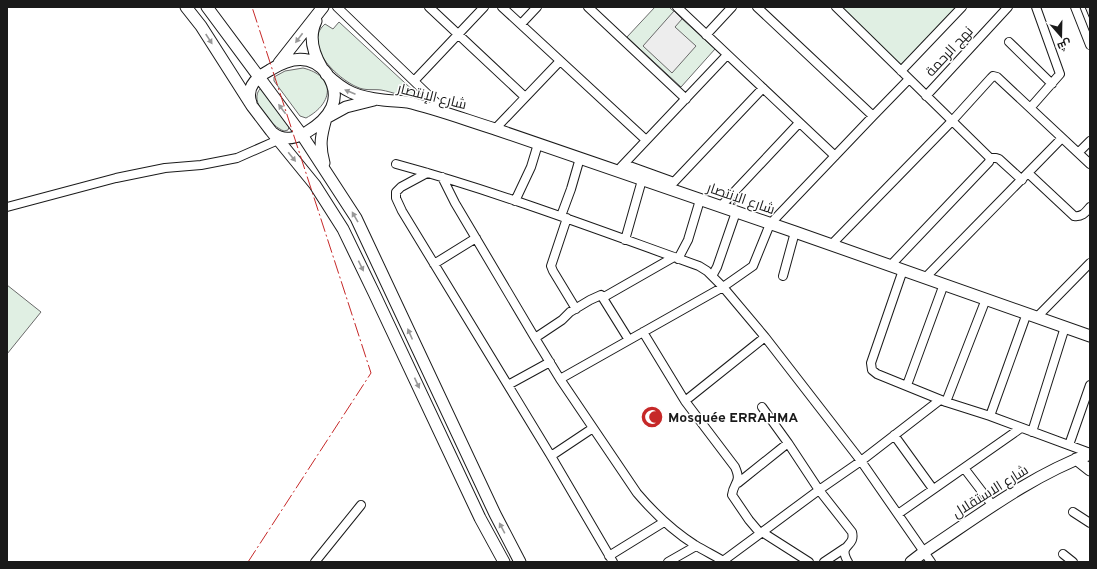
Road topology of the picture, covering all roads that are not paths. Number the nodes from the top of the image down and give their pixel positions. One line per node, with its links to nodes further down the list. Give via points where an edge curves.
1 (186, 7): 37 (main road, one-way to 37)
2 (207, 7): 28 (main road)
3 (337, 7): 30 (street)
4 (429, 7): 20 (street)
5 (484, 7): 20 (street)
6 (502, 7): 18 (street)
7 (537, 7): 18 (street)
8 (588, 7): 36 (street)
9 (676, 7): 19 (street)
10 (732, 7): 19 (street)
11 (757, 7): 40 (street)
12 (836, 7): 27 (street)
13 (962, 7): 27 (street)
14 (1008, 7): 33 (street, نهج الرحمة)
15 (1036, 7): 31 (street, via 1060,74)
16 (1075, 7): 22 (street)
17 (322, 8): 25 (main road, one-way to 25); 26 (main road, via 313,26 312,38 314,53)
18 (521, 24): 24 (street)
19 (706, 34): 23 (street)
20 (458, 35): 30 (street); 34 (street)
21 (1009, 42): 31 (street)
22 (1090, 44)
23 (727, 55): 32 (street); 36 (street)
24 (560, 61): 34 (street); 48 (street)
25 (276, 66): 26 (main road, via 289,60 303,60 310,61); 28 (main road)
26 (324, 71): 35 (main road, شارع الإنتصار, one-way to 26, via 344,90); 41 (main road, via 334,94)
27 (901, 72): 29 (street)
28 (258, 77): 37 (main road, via 250,90); 45 (main road, one-way to 28)
29 (909, 80): 33 (street); 40 (street)
30 (414, 81): 39 (street)
31 (1052, 84): 38 (street)
32 (763, 88): 43 (street); 57 (street, via 674,182)
33 (926, 96): 42 (street)
34 (525, 98): 44 (street)
35 (379, 99): 39 (main road, شارع الإنتصار, via 406,102); 41 (main road, via 346,107)
36 (686, 99): 48 (street)
37 (252, 106): 46 (main road)
38 (1031, 107): 42 (street, via 993,76); 47 (street)
39 (446, 113): 44 (main road, شارع الإنتصار)
40 (873, 116): 52 (street)
41 (326, 118): 45 (main road); 58 (main road, via 320,146)
42 (952, 122): 54 (street); 75 (street)
43 (799, 123): 52 (street); 66 (street)
44 (495, 129): 50 (main road, شارع الإنتصار)
45 (302, 135): 46 (main road, via 294,138); 58 (main road)
46 (275, 136): 67 (street, via 237,158 116,178); 134 (main road, one-way to 134, via 315,185 343,229 480,518)
47 (1062, 138): 51 (street); 60 (street)
48 (646, 140): 57 (street)
49 (1090, 141): 51 (street)
50 (538, 144): 53 (main road, شارع الإنتصار); 65 (street, via 531,167)
51 (1079, 152): 56 (street)
52 (835, 156): 71 (street)
53 (580, 158): 57 (main road, شارع الإنتصار); 70 (street)
54 (990, 158): 63 (street, via 999,159); 79 (street)
55 (396, 164): 59 (street)
56 (1090, 164)
57 (620, 168): 62 (main road, شارع الإنتصار)
58 (326, 172): 135 (main road, one-way to 58, via 488,500 356,218)
59 (427, 173): 61 (street); 78 (street, via 401,187 396,192 396,198)
60 (1028, 173): 63 (street); 68 (street, via 1074,216 1083,215)
61 (442, 177): 65 (street); 73 (street)
62 (642, 180): 64 (main road, شارع الإنتصار); 74 (street)
63 (1022, 180): 83 (street)
64 (700, 200): 66 (main road, شارع الإنتصار); 76 (street, via 688,240)
65 (515, 201): 70 (street)
66 (720, 206): 69 (main road, شارع الإنتصار)
67 (7, 207)
68 (1090, 207)
69 (736, 212): 71 (main road, شارع الإنتصار); 81 (street)
70 (564, 217): 74 (street); 88 (street, via 551,266)
71 (770, 224): 72 (main road, شارع الإنتصار); 85 (street, via 753,266)
72 (795, 232): 75 (main road, شارع الإنتصار); 82 (street)
73 (476, 238): 78 (street); 94 (street)
74 (625, 240): 76 (street)
75 (831, 245): 79 (main road, شارع الإنتصار)
76 (676, 258): 81 (street, via 699,266); 86 (street)
77 (1090, 263): 89 (street)
78 (434, 264): 98 (street)
79 (890, 266): 80 (main road, شارع الإنتصار)
80 (903, 270): 83 (main road, شارع الإنتصار); 99 (street, via 871,367 877,374)
81 (712, 276): 85 (street)
82 (783, 276)
83 (925, 278): 84 (main road, شارع الإنتصار)
84 (944, 284): 87 (main road, شارع الإنتصار); 99 (street)
85 (722, 287): 91 (street); 93 (street)
86 (604, 297): 88 (street, via 596,297); 95 (street)
87 (986, 299): 89 (main road, شارع الإنتصار); 102 (street)
88 (576, 309): 94 (street)
89 (1032, 315): 90 (main road, شارع الإنتصار); 104 (street)
90 (1065, 327): 92 (main road, شارع الإنتصار); 107 (street)
91 (643, 332): 95 (street); 101 (street)
92 (1090, 336)
93 (765, 337): 101 (street); 114 (street)
94 (535, 338): 96 (street)
95 (629, 340): 97 (street)
96 (550, 362): 97 (street); 98 (street)
97 (560, 378): 105 (street)
98 (508, 385): 112 (street)
99 (907, 385): 102 (street)
100 (1090, 385): 110 (street)
101 (685, 400): 117 (street, via 735,467 739,475)
102 (943, 401): 104 (street); 108 (street)
103 (762, 407): 109 (street)
104 (990, 416): 106 (street)
105 (593, 428): 112 (street); 124 (street, via 637,493)
106 (1021, 428): 107 (street); 115 (street)
107 (1032, 432): 110 (street)
108 (894, 435): 114 (street); 118 (street)
109 (788, 443): 117 (street); 119 (street)
110 (1069, 445): 111 (street)
111 (1090, 453): 113 (main road, شارع الاستقلال)
112 (551, 456): 131 (street)
113 (1076, 459): 116 (main road); 121 (main road, شارع الاستقلال, via 1026,484)
114 (861, 461): 119 (street); 123 (street)
115 (964, 468): 118 (street); 121 (street)
116 (1090, 470)
117 (738, 482): 126 (street, via 732,495 749,520)
118 (933, 489): 123 (street)
119 (819, 490): 126 (street); 128 (street, via 852,532 851,541)
120 (361, 505): 133 (street)
121 (993, 506): 129 (main road, شارع الاستقلال)
122 (1073, 512): 125 (street)
123 (898, 514): 129 (street)
124 (664, 522): 127 (street); 131 (street)
125 (1090, 523)
126 (761, 532): 132 (street); 137 (street)
127 (696, 546): 132 (street); 136 (street)
128 (844, 548): 138 (street); 139 (street)
129 (924, 552): 140 (main road, شارع الاستقلال); 141 (street)
130 (1063, 554): 142 (street)
131 (611, 559)
132 (724, 561)
133 (315, 562)
134 (504, 562)
135 (520, 562)
136 (668, 562)
137 (809, 562)
138 (824, 562)
139 (848, 562)
140 (911, 562)
141 (931, 562)
142 (1074, 562)

